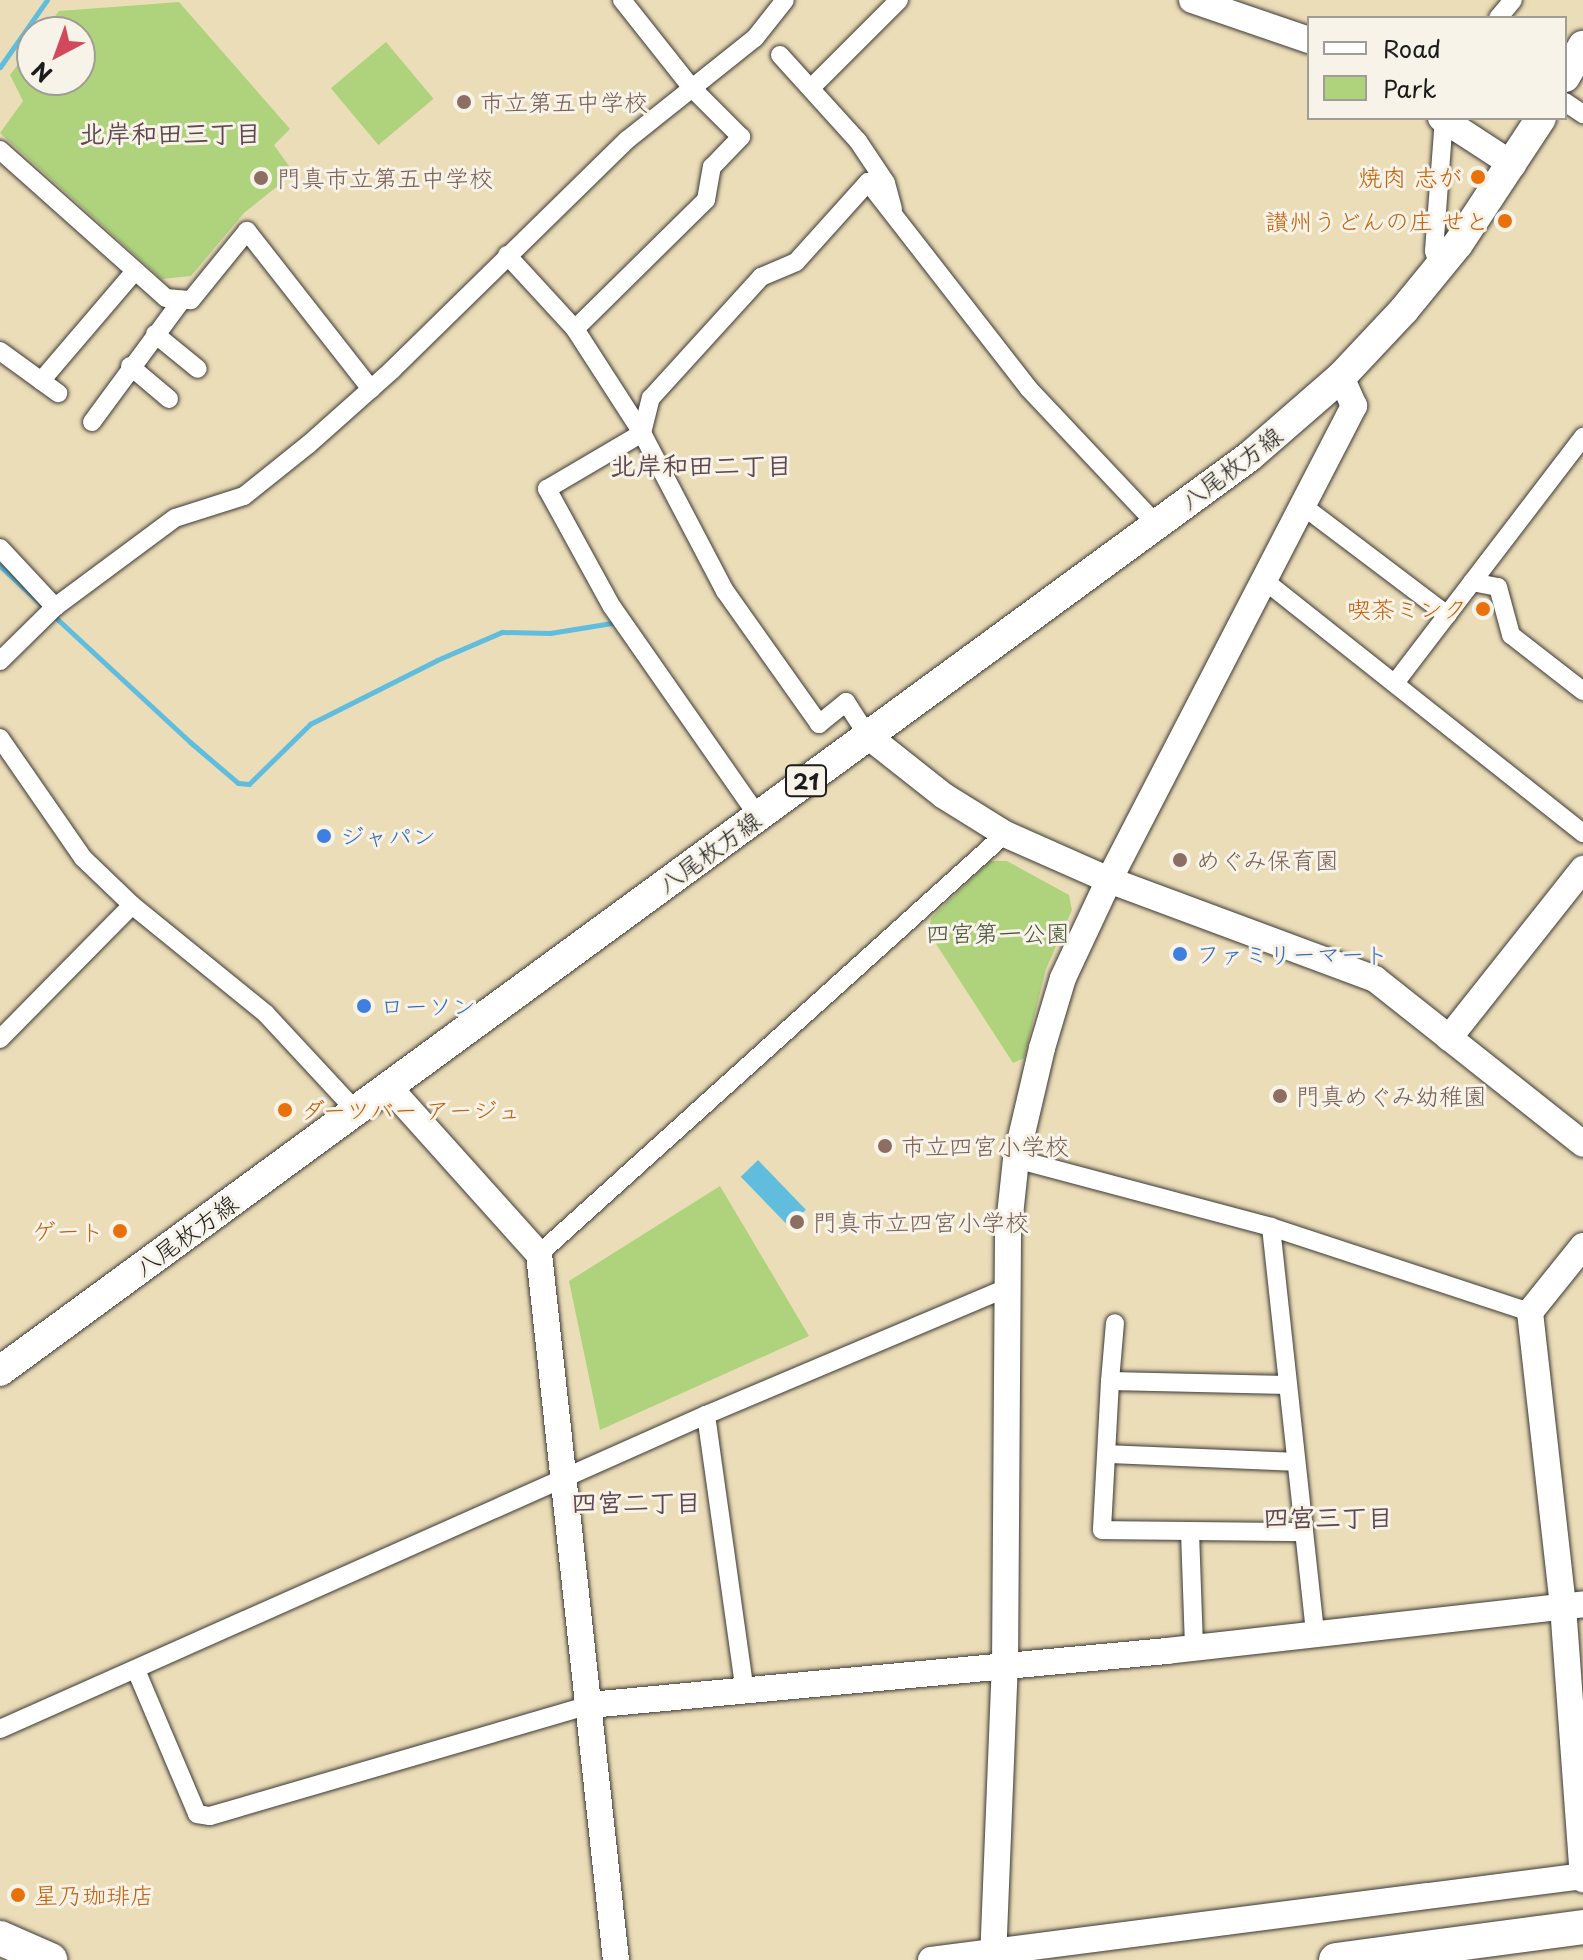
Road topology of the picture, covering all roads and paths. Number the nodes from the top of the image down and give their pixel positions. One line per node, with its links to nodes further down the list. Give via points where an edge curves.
1 (622, 0): 11 (street)
2 (785, 0): 11 (street, via 755,38)
3 (899, 0): 12 (street)
4 (1192, 0): 7 (street)
5 (1513, 0): 6 (street)
6 (1500, 16)
7 (1307, 39)
8 (1583, 46): 10 (main road)
9 (780, 55): 12 (street)
10 (1567, 74)
11 (691, 87): 19 (street, via 627,140); 23 (street, via 741,137 712,167 706,200)
12 (812, 87): 18 (street, via 886,183)
13 (1443, 120): 20 (street, via 1434,251)
14 (1445, 120): 17 (street)
15 (1540, 120): 17 (main road, 八尾枚方線 / 21)
16 (0, 150): 21 (street)
17 (1513, 165): 20 (main road, 八尾枚方線 / 21)
18 (896, 218): 34 (street, via 868,182 796,262 761,277 651,398); 37 (street, via 1029,389)
19 (507, 255): 23 (street); 30 (street)
20 (1439, 268): 28 (main road, 八尾枚方線 / 21)
21 (135, 271): 22 (street, via 166,298); 29 (street)
22 (182, 300): 24 (street); 30 (street, via 191,300 247,231)
23 (575, 329): 34 (street)
24 (155, 334): 26 (street); 27 (street)
25 (0, 351): 29 (street)
26 (130, 366): 32 (street); 33 (street)
27 (198, 369)
28 (1341, 377): 36 (street, via 1354,406); 37 (main road, 八尾枚方線 / 21, via 1250,456)
29 (41, 381): 31 (street)
30 (371, 389): 41 (street, via 244,496 175,518)
31 (58, 393)
32 (169, 399)
33 (92, 422)
34 (642, 433): 46 (street, via 725,591 819,724 846,702); 48 (street, via 547,489 612,607)
35 (1583, 437): 40 (street)
36 (1303, 506): 39 (street); 42 (street)
37 (1156, 524): 46 (main road, 八尾枚方線 / 21)
38 (0, 548): 41 (street)
39 (1265, 581): 44 (street); 52 (street)
40 (1472, 582): 42 (street); 45 (street, via 1498,587 1511,635)
41 (55, 607): 43 (street)
42 (1447, 615): 44 (street)
43 (0, 661)
44 (1395, 683): 49 (street)
45 (1583, 691)
46 (868, 736): 48 (main road, 八尾枚方線 / 21); 50 (street, via 944,796)
47 (0, 738): 53 (street, via 83,858)
48 (758, 816): 56 (main road, 八尾枚方線 / 21)
49 (1583, 833)
50 (1005, 834): 52 (street); 62 (street)
51 (1583, 869): 54 (street)
52 (1109, 880): 54 (street, via 1375,979); 59 (street, via 1063,978)
53 (132, 905): 55 (street); 57 (street, via 266,1014)
54 (1449, 1038): 58 (street)
55 (0, 1039)
56 (388, 1086): 57 (main road, 八尾枚方線 / 21); 62 (street)
57 (356, 1111): 66 (main road, 八尾枚方線 / 21)
58 (1583, 1144)
59 (1016, 1159): 60 (street); 63 (street)
60 (1271, 1227): 64 (street); 68 (street)
61 (1583, 1246): 64 (street)
62 (539, 1254): 72 (street)
63 (1007, 1288): 69 (street); 78 (street)
64 (1530, 1312): 75 (street)
65 (1115, 1323): 67 (street)
66 (0, 1371)
67 (1110, 1381): 68 (street); 70 (street)
68 (1287, 1385): 71 (street)
69 (706, 1415): 72 (street); 80 (street)
70 (1107, 1454): 71 (street); 73 (street, via 1102,1530)
71 (1296, 1462): 74 (street)
72 (565, 1480): 79 (street); 81 (street)
73 (1190, 1532): 74 (street); 77 (street)
74 (1303, 1532): 76 (street)
75 (1573, 1605): 76 (street); 83 (street)
76 (1315, 1631): 77 (street)
77 (1194, 1648): 78 (street)
78 (1005, 1667): 80 (street); 86 (street)
79 (136, 1670): 81 (street, via 197,1814 210,1816); 82 (street)
80 (744, 1687): 81 (street)
81 (590, 1705): 88 (street)
82 (0, 1729)
83 (1583, 1877): 86 (street)
84 (1583, 1930): 90 (highway); 91 (highway)
85 (0, 1938): 87 (highway)
86 (993, 1956): 89 (street)
87 (50, 1960)
88 (616, 1960)
89 (931, 1960)
90 (1336, 1960)
91 (1371, 1960)

